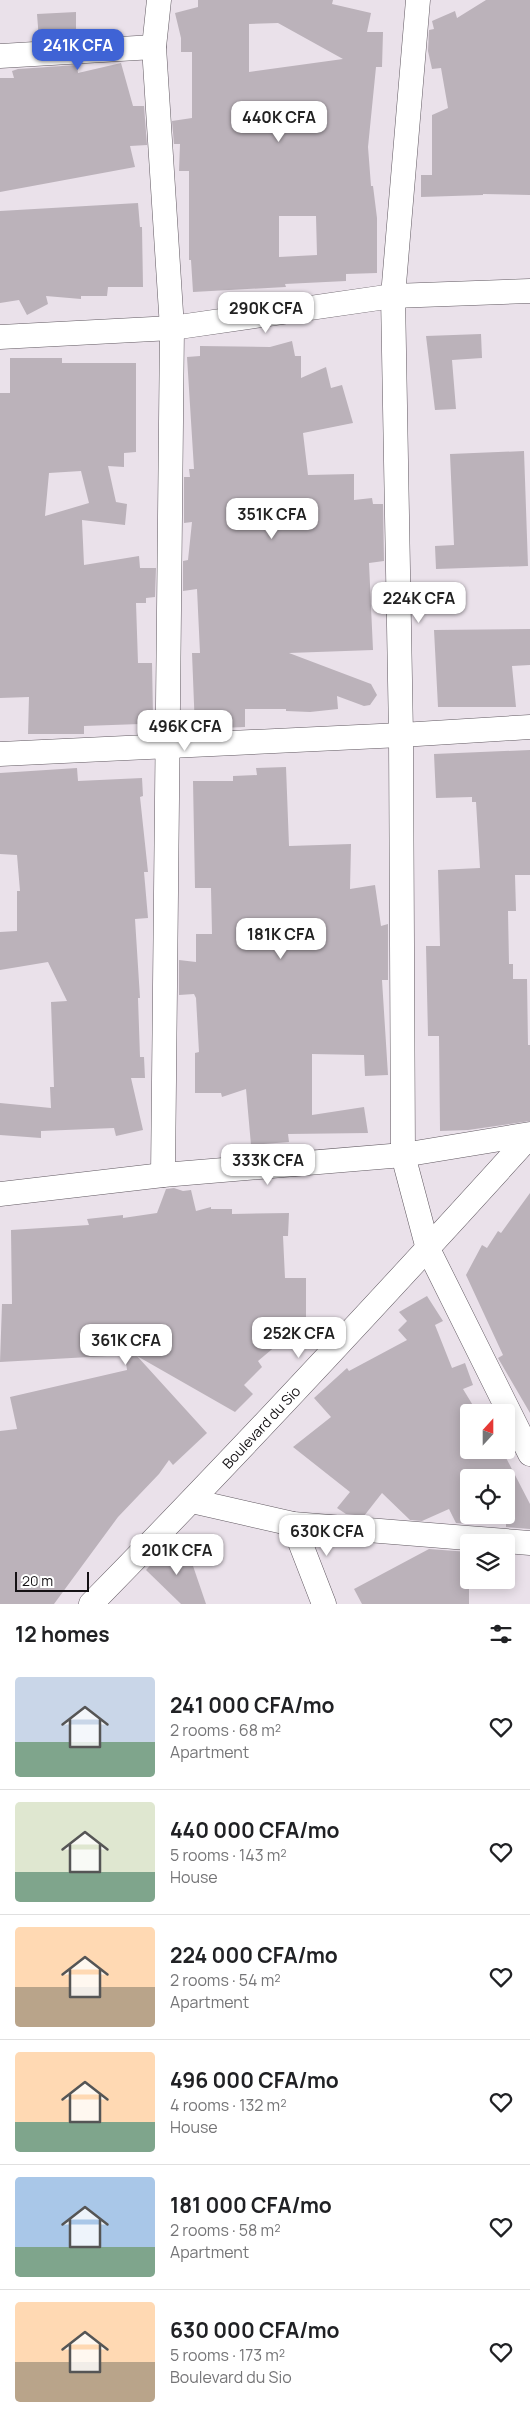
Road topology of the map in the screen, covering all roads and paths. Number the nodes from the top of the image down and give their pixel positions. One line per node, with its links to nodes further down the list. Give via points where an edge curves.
1 (159, 0): 3 (street)
2 (418, 0): 6 (street)
3 (154, 47): 4 (street); 7 (street)
4 (0, 56)
5 (530, 290): 6 (street)
6 (393, 296): 7 (street); 10 (street)
7 (172, 328): 8 (street); 11 (street)
8 (0, 337)
9 (530, 727): 10 (street)
10 (401, 735): 11 (street); 14 (street)
11 (166, 747): 12 (street); 15 (street)
12 (0, 754)
13 (530, 1135): 14 (street); 17 (street, Boulevard du Sio)
14 (403, 1155): 15 (street); 17 (street)
15 (163, 1176): 16 (street)
16 (0, 1194)
17 (428, 1250): 18 (street); 19 (street, Boulevard du Sio)
18 (530, 1454)
19 (192, 1501): 20 (street); 22 (street, Boulevard du Sio)
20 (293, 1524): 21 (street); 23 (street)
21 (530, 1543)
22 (91, 1604)
23 (324, 1604)

